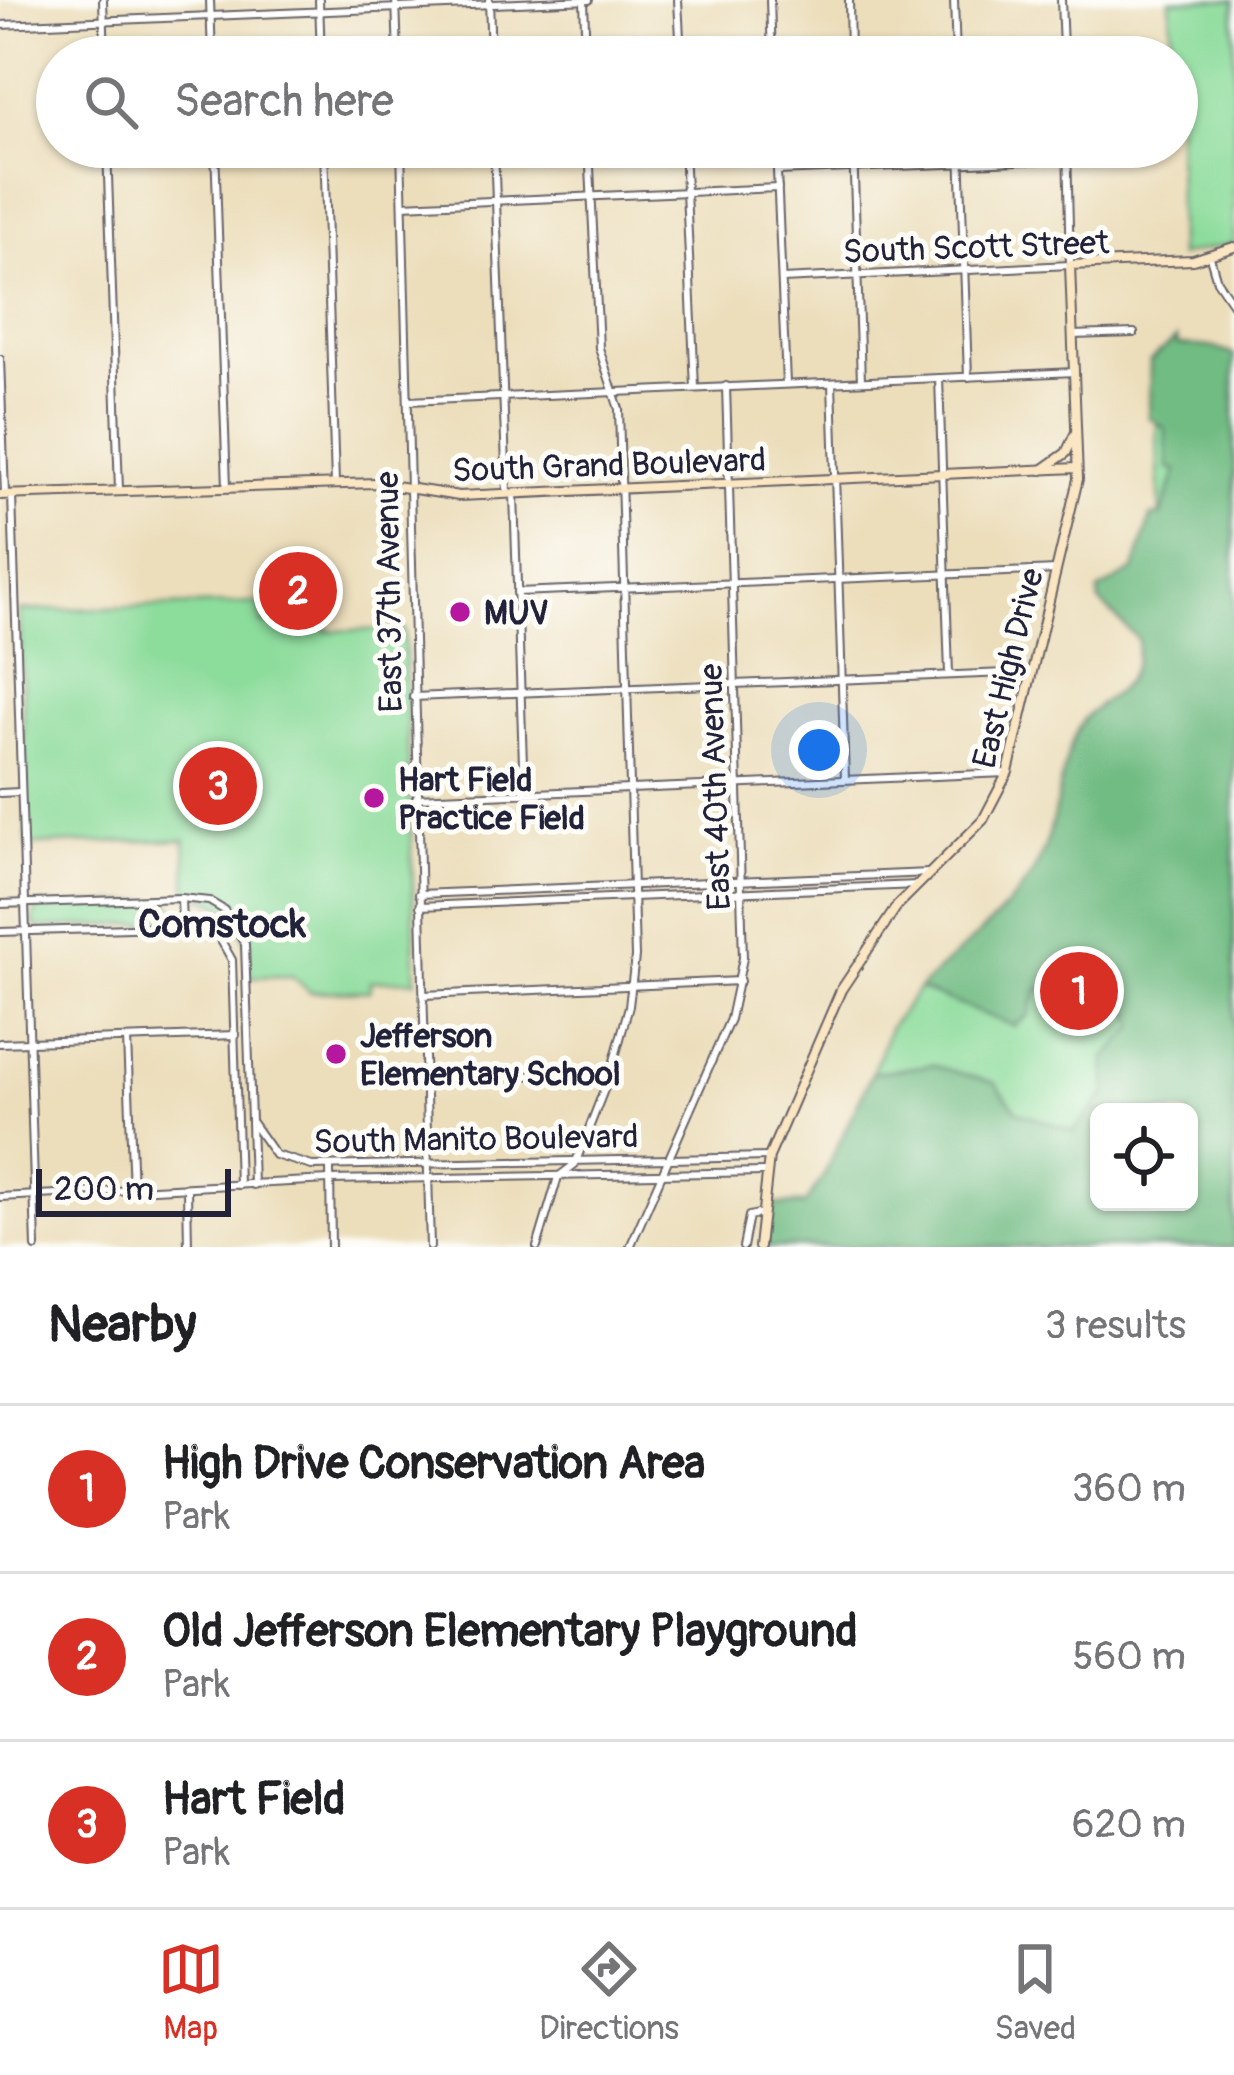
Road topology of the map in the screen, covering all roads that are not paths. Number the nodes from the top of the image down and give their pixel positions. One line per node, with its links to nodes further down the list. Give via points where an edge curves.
1 (103, 0): 14 (street)
2 (210, 0): 13 (street)
3 (319, 0): 12 (street)
4 (586, 0): 10 (street); 21 (street)
5 (679, 0): 22 (street)
6 (770, 0): 23 (street)
7 (849, 0): 24 (street)
8 (954, 0): 25 (street)
9 (1061, 0): 26 (street)
10 (489, 2): 11 (street); 20 (street)
11 (396, 4): 12 (street); 19 (street)
12 (320, 12): 13 (street); 18 (street)
13 (211, 16): 14 (street); 17 (street)
14 (103, 21): 15 (street); 16 (street)
15 (0, 25)
16 (103, 36)
17 (211, 36)
18 (321, 36)
19 (397, 36)
20 (490, 36)
21 (586, 36)
22 (680, 36)
23 (771, 36)
24 (850, 36)
25 (955, 36)
26 (1062, 36)
27 (108, 168): 77 (street)
28 (216, 168): 74 (street)
29 (325, 168): 72 (street)
30 (402, 168): 43 (street, East 37th Avenue)
31 (495, 168): 42 (street)
32 (589, 168): 41 (street)
33 (685, 168): 40 (street)
34 (778, 168): 38 (street)
35 (853, 168): 38 (street); 49 (street)
36 (960, 168): 48 (street)
37 (1067, 168): 46 (street)
38 (778, 171): 39 (street)
39 (778, 188): 40 (street); 50 (street)
40 (686, 192): 41 (street); 63 (street)
41 (590, 196): 42 (street); 64 (street)
42 (496, 202): 43 (street); 65 (street)
43 (404, 205): 66 (street, East 37th Avenue)
44 (1234, 248): 45 (main road, South Scott Street)
45 (1210, 257): 47 (main road, South Scott Street); 52 (street)
46 (1070, 265): 47 (main road, South Scott Street); 48 (street, South Scott Street); 51 (main road, East High Drive)
47 (1092, 265): 51 (main road, via 1078,273)
48 (964, 271): 49 (street, South Scott Street); 58 (street)
49 (857, 275): 50 (street, South Scott Street); 59 (street)
50 (782, 278): 61 (street)
51 (1070, 293): 54 (main road, East High Drive)
52 (1234, 306)
53 (1134, 333): 54 (street)
54 (1072, 335): 56 (main road, East High Drive)
55 (0, 359): 78 (street)
56 (1075, 372): 58 (street); 67 (main road, East High Drive)
57 (939, 377): 58 (street); 59 (street); 70 (street)
58 (968, 377)
59 (861, 381): 60 (street)
60 (832, 383): 61 (street); 71 (street)
61 (786, 384): 62 (street)
62 (726, 386): 63 (street); 73 (street, East 40th Avenue)
63 (695, 388): 64 (street)
64 (609, 392): 65 (street); 75 (street, via 619,410)
65 (503, 397): 66 (street); 79 (street)
66 (408, 400): 76 (street, East 37th Avenue)
67 (1077, 426): 68 (main road, East High Drive); 69 (main road, via 1066,453)
68 (1078, 468): 69 (main road, South Grand Boulevard); 80 (main road, East High Drive)
69 (1042, 470): 70 (main road, South Grand Boulevard)
70 (942, 475): 71 (main road, South Grand Boulevard); 81 (street)
71 (835, 479): 73 (main road, South Grand Boulevard); 82 (street)
72 (335, 483): 74 (main road, South Grand Boulevard); 76 (main road, South Grand Boulevard)
73 (728, 484): 75 (main road, South Grand Boulevard); 83 (street, East 40th Avenue)
74 (227, 487): 77 (main road, South Grand Boulevard)
75 (622, 488): 79 (main road, South Grand Boulevard); 84 (street)
76 (411, 489): 79 (main road, South Grand Boulevard); 92 (street, East 37th Avenue)
77 (119, 490): 78 (main road, South Grand Boulevard)
78 (5, 494): 97 (street)
79 (510, 494): 85 (street)
80 (1057, 571): 81 (street); 86 (main road, East High Drive)
81 (946, 574): 82 (street); 87 (street)
82 (838, 580): 83 (street); 88 (street)
83 (731, 584): 84 (street); 89 (street, East 40th Avenue)
84 (625, 588): 85 (street); 90 (street)
85 (517, 592): 91 (street)
86 (1032, 673): 87 (street); 93 (main road, East High Drive)
87 (949, 674): 88 (street)
88 (842, 679): 89 (street); 94 (street)
89 (735, 683): 90 (street); 95 (street, East 40th Avenue)
90 (628, 687): 91 (street); 96 (street)
91 (520, 692): 92 (street); 99 (street)
92 (413, 697): 100 (street, East 37th Avenue)
93 (1008, 772): 94 (street); 101 (main road, East High Drive, via 983,820)
94 (845, 779): 95 (street)
95 (738, 784): 96 (street); 102 (street, East 40th Avenue)
96 (631, 789): 99 (street); 103 (street)
97 (22, 792): 98 (street); 109 (street)
98 (0, 793)
99 (524, 794): 100 (street)
100 (416, 798): 106 (street, East 37th Avenue)
101 (930, 873): 102 (street); 104 (main road, East High Drive)
102 (742, 881): 103 (street); 105 (street, East 40th Avenue)
103 (634, 885): 106 (street); 107 (street)
104 (917, 885): 105 (street); 126 (main road, East High Drive, via 849,975)
105 (742, 893): 107 (street); 115 (street, East 40th Avenue)
106 (419, 894): 111 (street, East 37th Avenue)
107 (635, 897): 111 (street); 116 (street)
108 (181, 898): 109 (street); 112 (street); 118 (street, via 217,905 241,933)
109 (26, 903): 110 (street); 113 (street)
110 (0, 904)
111 (420, 906): 117 (street, East 37th Avenue)
112 (182, 926): 113 (street); 119 (street, via 212,931 231,954)
113 (26, 931): 114 (street); 121 (street)
114 (0, 932)
115 (740, 981): 116 (street); 127 (street, East 40th Avenue)
116 (632, 985): 117 (street); 123 (street)
117 (424, 994): 124 (street, East 37th Avenue)
118 (248, 1034): 119 (street); 125 (street)
119 (236, 1035): 120 (street); 137 (street)
120 (127, 1039): 121 (street); 139 (street)
121 (29, 1042): 122 (street); 140 (street)
122 (0, 1043)
123 (611, 1072): 124 (street); 128 (street)
124 (427, 1080): 130 (street, East 37th Avenue)
125 (250, 1120): 129 (street, South Manito Boulevard, via 275,1155); 136 (street)
126 (769, 1156): 127 (street, South Manito Boulevard); 132 (main road, East High Drive)
127 (670, 1160): 128 (street, South Manito Boulevard); 131 (street, East 40th Avenue)
128 (575, 1164): 130 (street, South Manito Boulevard); 133 (street)
129 (331, 1168): 130 (street, South Manito Boulevard); 134 (street)
130 (429, 1168): 135 (street, East 37th Avenue)
131 (665, 1172): 132 (street, South Manito Boulevard); 133 (street, South Manito Boulevard); 148 (street, East 40th Avenue)
132 (765, 1172): 142 (main road, East High Drive)
133 (557, 1177): 135 (street, South Manito Boulevard); 147 (street)
134 (329, 1180): 135 (street, South Manito Boulevard); 136 (street, South Manito Boulevard); 145 (street)
135 (429, 1181): 146 (street, East 37th Avenue)
136 (253, 1185): 137 (street, South Manito Boulevard)
137 (239, 1186): 138 (street, South Manito Boulevard)
138 (187, 1188): 139 (street, South Manito Boulevard); 144 (street)
139 (133, 1191): 140 (street, South Manito Boulevard)
140 (34, 1195): 141 (street, South Manito Boulevard); 143 (street)
141 (0, 1197)
142 (762, 1213): 149 (street, via 749,1216); 150 (main road, East High Drive)
143 (36, 1247)
144 (188, 1247)
145 (331, 1247)
146 (430, 1247)
147 (537, 1247)
148 (630, 1247)
149 (743, 1247)
150 (759, 1247)

